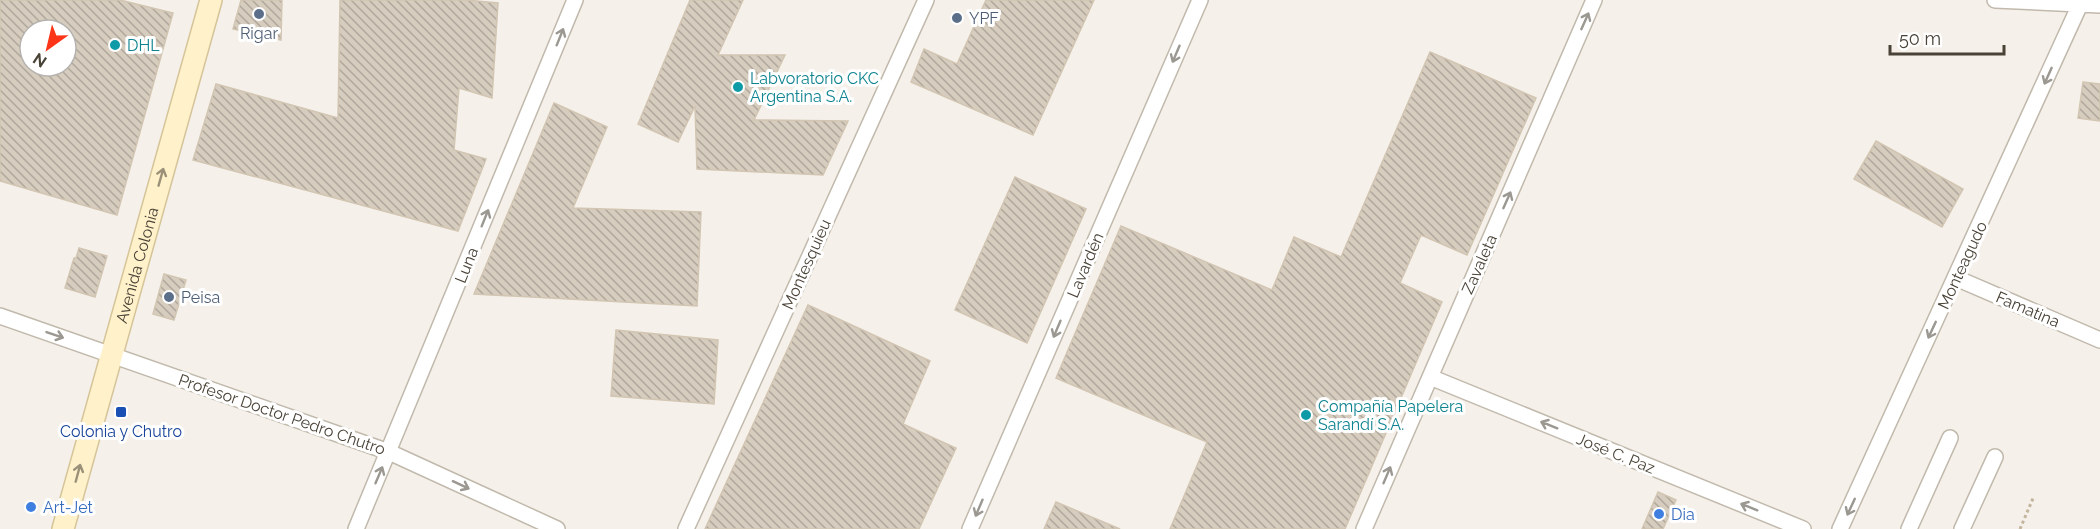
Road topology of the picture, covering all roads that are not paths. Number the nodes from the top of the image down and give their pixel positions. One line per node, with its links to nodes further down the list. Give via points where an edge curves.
1 (211, 0): 12 (main road, Avenida Colonia, one-way to 1)
2 (575, 0): 15 (street, Luna, one-way to 2)
3 (926, 0): 20 (street, Montesquieu)
4 (1200, 0): 21 (street, Lavardén, one-way to 21)
5 (1594, 0): 13 (street, Zavaleta, one-way to 5)
6 (1995, 0): 7 (street)
7 (2082, 2): 8 (street); 9 (street, Monteagudo, one-way to 9)
8 (2100, 5)
9 (1956, 278): 11 (street, Famatina); 24 (street, Monteagudo, one-way to 24)
10 (0, 316): 12 (street, Profesor Doctor Pedro Chutro, one-way to 12)
11 (2100, 340)
12 (112, 355): 15 (street, Profesor Doctor Pedro Chutro); 17 (main road, Avenida Colonia, one-way to 12)
13 (1430, 376): 22 (street, Zavaleta, one-way to 13); 23 (street, José C. Paz, one-way to 13)
14 (1950, 438): 25 (street)
15 (389, 452): 18 (street, Luna, one-way to 15); 19 (street, Profesor Doctor Pedro Chutro, one-way to 19)
16 (1995, 457): 26 (street)
17 (63, 529)
18 (356, 529)
19 (557, 529)
20 (686, 529)
21 (970, 529)
22 (1364, 529)
23 (1803, 529)
24 (1840, 529)
25 (1909, 529)
26 (1962, 529)

